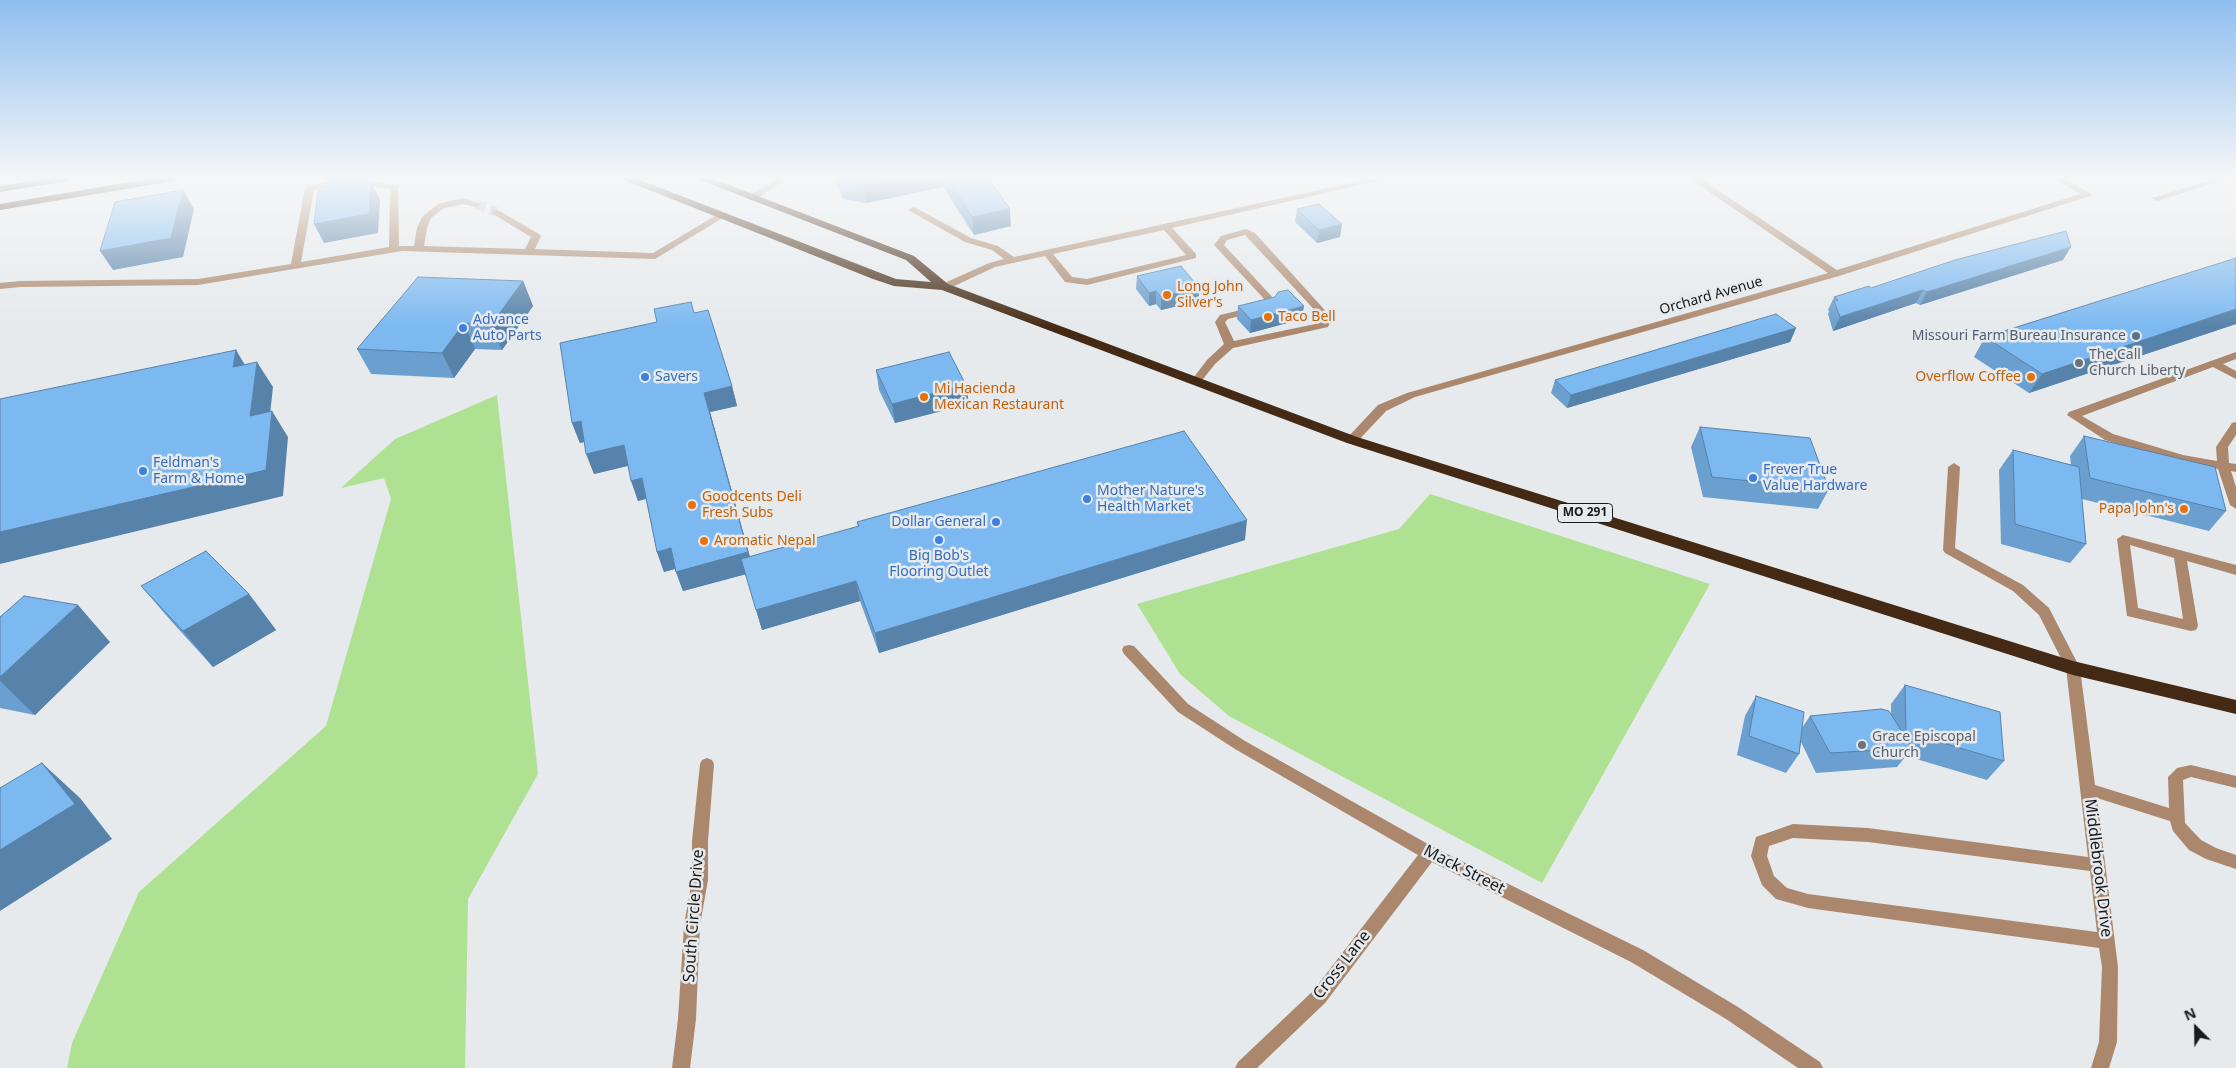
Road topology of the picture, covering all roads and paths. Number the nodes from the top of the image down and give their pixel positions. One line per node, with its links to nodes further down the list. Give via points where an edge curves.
1 (302, 228): 18 (street)
2 (394, 228): 14 (street)
3 (422, 228): 13 (street)
4 (523, 228): 15 (street, via 536,236)
5 (702, 228): 15 (street, via 656,256)
6 (752, 228): 21 (highway, MO 291, via 894,282)
7 (831, 228): 21 (highway, MO 291, via 910,258)
8 (946, 228): 17 (street, via 968,240 995,248)
9 (1162, 228): 16 (street)
10 (1167, 228): 16 (street, via 1193,256 1087,282 1069,280)
11 (1767, 228): 19 (street)
12 (1983, 228): 19 (street, Orchard Avenue)
13 (419, 248): 14 (street); 15 (street)
14 (394, 250): 18 (street)
15 (529, 252)
16 (1047, 253): 17 (street)
17 (1013, 261): 21 (street, via 992,265)
18 (295, 266): 20 (street, via 198,282)
19 (1836, 274): 28 (street, Orchard Avenue, via 1411,395 1382,408)
20 (0, 286)
21 (944, 287): 26 (highway, MO 291)
22 (1230, 345): 22 (street, via 1324,325 1327,318 1246,232 1224,238 1219,245 1271,302 1269,306 1224,317 1220,322); 26 (street)
23 (2236, 355): 24 (street)
24 (2214, 363): 25 (street); 29 (street, via 2073,415 2109,438 2182,459)
25 (2236, 376)
26 (1196, 381): 28 (highway, MO 291)
27 (2236, 426): 29 (street, via 2222,447)
28 (1352, 440): 36 (highway, MO 291)
29 (2223, 466): 31 (street); 32 (street)
30 (1954, 467): 36 (street, via 1949,550 2018,588 2044,612)
31 (2236, 468)
32 (2236, 505)
33 (2180, 555): 33 (street, via 2123,539 2132,612 2191,626); 34 (street)
34 (2236, 570)
35 (1130, 650): 42 (street, Mack Street, via 1183,708 1240,745)
36 (2073, 668): 37 (highway, MO 291); 40 (street, Middlebrook Drive)
37 (2236, 707)
38 (707, 764): 46 (street, South Circle Drive, via 700,880 692,925)
39 (2236, 782): 41 (street, via 2192,771 2182,772 2175,777)
40 (2088, 790): 41 (street); 44 (street, Middlebrook Drive)
41 (2177, 817): 43 (street, via 2178,826 2195,845)
42 (1429, 853): 47 (street, Cross Lane, via 1319,997); 48 (street, Mack Street, via 1637,956 1732,1013)
43 (2236, 862)
44 (2097, 866): 45 (street, Middlebrook Drive); 45 (street, via 1868,835 1793,832 1762,842 1759,856 1768,880 1782,894 1808,901)
45 (2106, 941): 49 (street, Middlebrook Drive, via 2110,967 2108,1042)
46 (681, 1068)
47 (1244, 1068)
48 (1814, 1068)
49 (2100, 1068)

